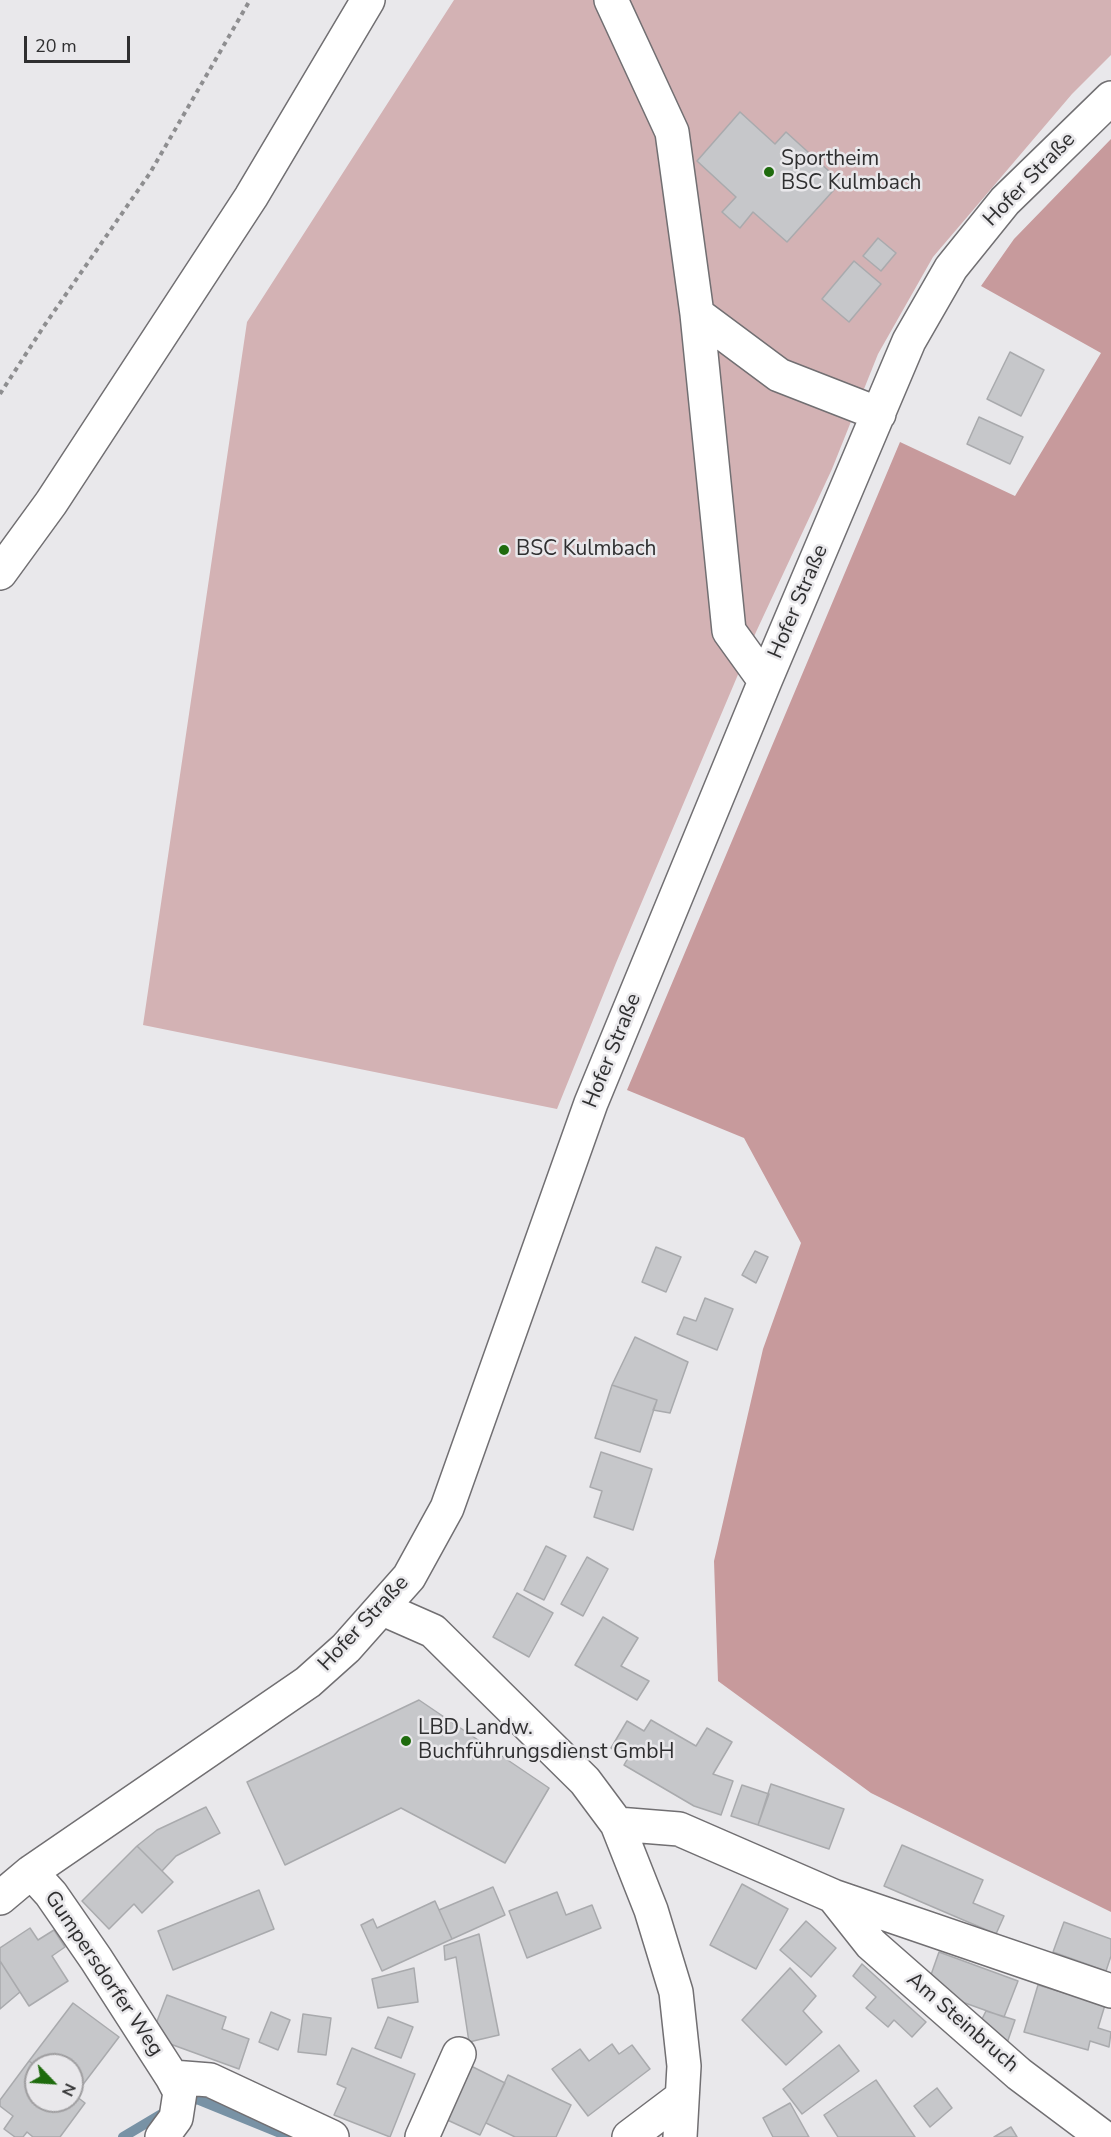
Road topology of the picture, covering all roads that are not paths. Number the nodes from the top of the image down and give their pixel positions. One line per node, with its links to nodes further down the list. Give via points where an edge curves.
1 (368, 0): 6 (main road, via 250,197 51,503)
2 (611, 0): 4 (main road, via 672,132)
3 (1111, 98): 5 (main road, Hofer Straße, via 1005,201 951,268 909,342)
4 (697, 314): 5 (main road, via 779,375); 7 (main road, via 729,631)
5 (879, 414): 7 (main road, Hofer Straße)
6 (0, 573)
7 (765, 681): 8 (main road, Hofer Straße, via 591,1103 447,1508 409,1577)
8 (383, 1609): 9 (main road, via 433,1631 585,1782); 10 (main road, Hofer Straße, via 308,1682)
9 (617, 1824): 11 (main road, Am Steinbruch, via 679,1829); 15 (main road, via 651,1910 676,1992 684,2066)
10 (30, 1872): 12 (main road, Hofer Straße); 16 (main road, Gumpersdorfer Weg, via 64,1913)
11 (833, 1896): 13 (main road, Am Steinbruch); 21 (main road, Am Steinbruch, via 871,1944 1019,2074)
12 (0, 1898)
13 (1111, 1991)
14 (459, 2054): 18 (main road)
15 (682, 2097): 19 (main road); 20 (main road)
16 (172, 2106): 17 (main road, Gumpersdorfer Weg, via 210,2080)
17 (332, 2137)
18 (422, 2137)
19 (629, 2137)
20 (680, 2137)
21 (1103, 2137)

